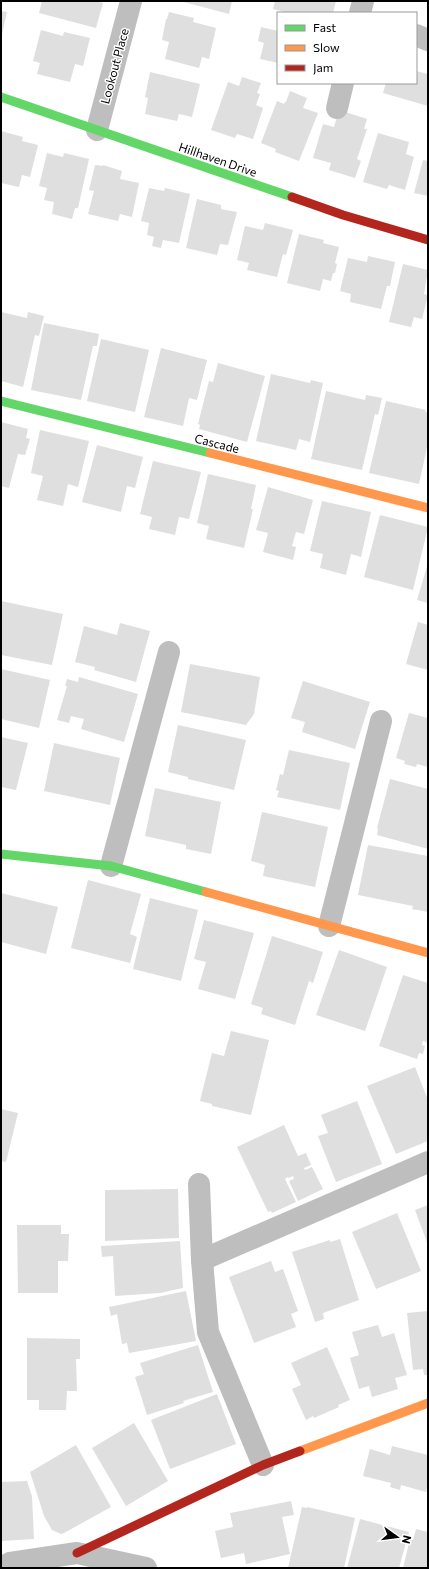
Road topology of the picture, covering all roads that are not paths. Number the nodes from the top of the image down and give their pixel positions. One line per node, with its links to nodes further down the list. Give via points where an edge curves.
1 (131, 1): 9 (street, Lookout Place)
2 (363, 1): 3 (street)
3 (360, 12)
4 (417, 35): 5 (street)
5 (428, 40)
6 (343, 84): 8 (street)
7 (1, 97): 9 (street, Hillhaven Drive)
8 (337, 108)
9 (97, 130): 10 (street, Hillhaven Drive, via 343,215)
10 (428, 240)
11 (1, 401): 12 (street, Cascade)
12 (428, 508)
13 (169, 652): 16 (street)
14 (381, 721): 17 (street)
15 (1, 854): 16 (street)
16 (110, 866): 17 (street)
17 (329, 926): 18 (street)
18 (428, 953)
19 (428, 1162): 21 (street)
20 (199, 1184): 21 (street)
21 (202, 1260): 23 (street, via 208,1332)
22 (428, 1403): 23 (street)
23 (263, 1465): 24 (street)
24 (77, 1553): 25 (street, via 10,1563); 26 (street)
25 (1, 1567)
26 (146, 1568)

